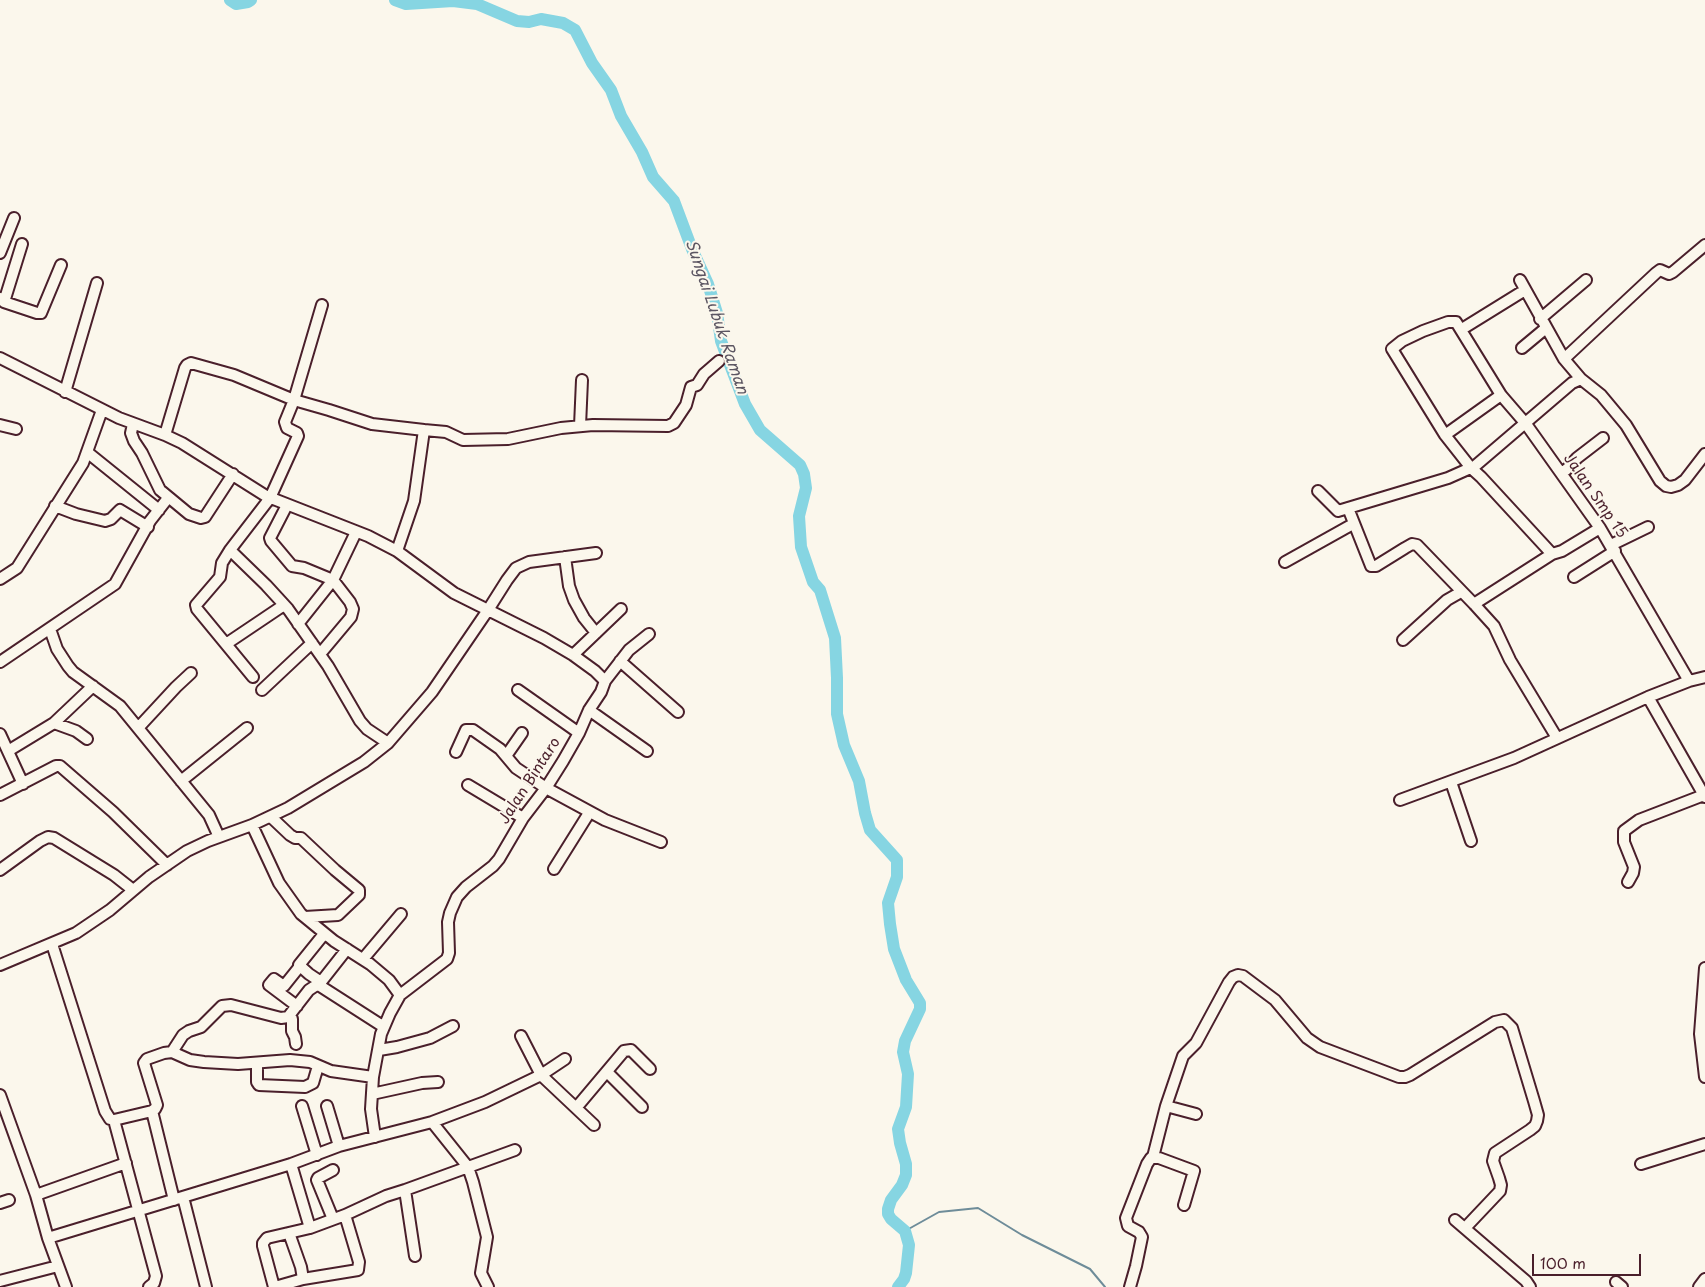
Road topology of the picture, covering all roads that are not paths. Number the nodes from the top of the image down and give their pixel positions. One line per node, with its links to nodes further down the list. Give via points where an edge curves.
1 (14, 218): 4 (street)
2 (22, 244): 10 (street)
3 (1705, 244): 16 (street, via 1673,272 1669,274 1660,270 1656,273)
4 (0, 253)
5 (61, 265): 10 (street, via 41,313)
6 (1520, 280): 9 (street)
7 (1586, 280): 12 (street)
8 (97, 283): 20 (street)
9 (1525, 290): 12 (street); 13 (street)
10 (2, 300)
11 (322, 305): 22 (street)
12 (1543, 323): 14 (street); 16 (street)
13 (1462, 329): 21 (street, Jalan Smp 15); 30 (street, via 1456,322 1448,322 1392,348)
14 (1522, 348)
15 (0, 358): 20 (street)
16 (1564, 358): 18 (street)
17 (719, 361): 27 (street, via 691,387 686,405 674,423 668,426)
18 (1581, 379): 25 (street, via 1572,383); 34 (street, via 1601,395 1626,425 1666,486 1678,485)
19 (582, 380): 27 (street)
20 (65, 392): 23 (street)
21 (1501, 395): 25 (street, Jalan Smp 15); 30 (street)
22 (294, 400): 29 (street, via 372,424); 31 (street, via 234,375 189,364 185,368); 40 (street, via 285,423 298,436)
23 (102, 410): 24 (street); 33 (street)
24 (133, 424): 31 (street); 39 (street, via 131,433 134,441 154,480)
25 (1526, 424): 35 (street); 36 (street, Jalan Smp 15)
26 (0, 425): 28 (street)
27 (580, 426): 29 (street, via 514,438 463,440 446,432)
28 (16, 429)
29 (424, 430): 52 (street, via 414,501)
30 (1445, 434): 35 (street)
31 (165, 435): 37 (street)
32 (1603, 438): 36 (street)
33 (88, 452): 42 (street); 44 (street)
34 (1705, 454)
35 (1471, 468): 43 (street); 54 (street)
36 (1562, 473): 48 (street, Jalan Smp 15)
37 (233, 474): 39 (street, via 203,518 190,514); 40 (street)
38 (1318, 491): 43 (street, via 1338,511)
39 (168, 498): 44 (street)
40 (270, 498): 41 (street); 51 (street)
41 (287, 505): 49 (street); 59 (street, via 270,541 292,566)
42 (55, 506): 46 (street, via 105,521 120,510); 58 (street, via 17,568)
43 (1348, 508): 45 (street)
44 (159, 510): 46 (street)
45 (1353, 524): 56 (street); 60 (street, via 1371,566 1415,544)
46 (148, 527): 66 (street, via 115,584)
47 (1648, 527): 50 (street)
48 (1600, 528): 50 (street, Jalan Smp 15); 54 (street)
49 (356, 532): 52 (street); 59 (street)
50 (1613, 548): 57 (street); 80 (street, Jalan Smp 15)
51 (230, 550): 62 (street); 71 (street, via 222,563 220,577 196,607)
52 (397, 551): 64 (street, via 454,593)
53 (596, 553): 55 (street)
54 (1552, 554): 61 (street)
55 (565, 557): 64 (street, via 529,562 516,568); 67 (street, via 574,600)
56 (1285, 562)
57 (1574, 577)
58 (0, 579)
59 (333, 580): 65 (street); 72 (street, via 350,602 353,612)
60 (1461, 592): 61 (street); 69 (street, via 1447,600)
61 (1474, 604): 93 (street, via 1494,626 1510,660)
62 (284, 605): 65 (street); 71 (street)
63 (621, 609): 67 (street)
64 (488, 610): 73 (street); 95 (street, via 432,692)
65 (298, 624): 70 (street)
66 (50, 629): 75 (street); 81 (street, via 68,666)
67 (596, 633): 73 (street)
68 (649, 634): 74 (street, Jalan Bintaro)
69 (1403, 640)
70 (312, 643): 72 (street); 82 (street)
71 (226, 644): 77 (street)
72 (320, 654): 95 (street, via 360,721)
73 (573, 655): 79 (street)
74 (620, 661): 79 (street, Jalan Bintaro); 86 (street)
75 (0, 662)
76 (192, 673): 88 (street)
77 (253, 677)
78 (1705, 677): 80 (street)
79 (605, 681): 85 (street, Jalan Bintaro)
80 (1689, 681): 84 (street)
81 (94, 686): 87 (street); 88 (street, via 120,706)
82 (262, 690)
83 (518, 690): 91 (street)
84 (1648, 697): 93 (street); 106 (street)
85 (589, 710): 91 (street, Jalan Bintaro); 97 (street)
86 (678, 712)
87 (54, 723): 94 (street); 96 (street)
88 (138, 728): 100 (street)
89 (247, 728): 100 (street)
90 (522, 733): 99 (street)
91 (579, 733): 104 (street, Jalan Bintaro)
92 (0, 734): 96 (street)
93 (1557, 738): 101 (street)
94 (86, 740)
95 (388, 743): 109 (street, via 364,762)
96 (8, 751): 102 (street)
97 (647, 751)
98 (456, 752): 99 (street, via 464,733 470,729)
99 (506, 756): 104 (street, via 516,768)
100 (181, 781): 112 (street, via 208,815)
101 (1451, 782): 107 (street); 113 (street)
102 (23, 784): 105 (street); 115 (street, via 60,766)
103 (468, 785): 110 (street)
104 (546, 788): 108 (street); 110 (street, Jalan Bintaro)
105 (0, 795)
106 (1704, 796): 118 (street, via 1639,820 1624,831 1624,842 1634,867)
107 (1400, 800)
108 (589, 812): 114 (street); 116 (street)
109 (271, 816): 111 (street); 121 (street, via 359,890 359,895 338,915)
110 (523, 818): 130 (street, Jalan Bintaro, via 499,859 466,887 452,904 447,958)
111 (252, 825): 112 (street); 121 (street, via 278,883)
112 (218, 837): 115 (street, via 187,851)
113 (1471, 841)
114 (661, 842)
115 (167, 866): 119 (street)
116 (554, 869)
117 (0, 870): 119 (street, via 48,837 114,875)
118 (1628, 882)
119 (133, 890): 123 (street, via 89,925)
120 (401, 914): 125 (street)
121 (305, 917): 122 (street)
122 (324, 934): 124 (street); 127 (street)
123 (52, 944): 126 (street); 158 (street, via 104,1111)
124 (347, 949): 125 (street); 129 (street)
125 (363, 959): 130 (street, via 389,980)
126 (0, 965)
127 (300, 966): 129 (street); 131 (street, via 284,986 274,979 269,985)
128 (1705, 968): 132 (street)
129 (319, 983): 131 (street); 134 (street)
130 (400, 995): 134 (street)
131 (297, 1006): 133 (street)
132 (1703, 1014): 147 (street, via 1700,1034)
133 (288, 1017): 137 (street, via 292,1019); 139 (street, via 222,1006 201,1027 189,1030)
134 (384, 1026): 138 (street)
135 (453, 1026): 138 (street, via 430,1038)
136 (521, 1036): 145 (street)
137 (296, 1044)
138 (379, 1050): 146 (street)
139 (172, 1052): 141 (street, via 204,1062); 156 (street, via 147,1059 144,1063 157,1105)
140 (565, 1059): 145 (street)
141 (256, 1063): 142 (street, via 290,1060); 142 (street, via 259,1085 305,1087 313,1082)
142 (318, 1066): 146 (street, via 331,1071)
143 (650, 1069): 144 (street, via 629,1050 624,1051)
144 (607, 1072): 154 (street); 155 (street)
145 (541, 1075): 155 (street); 159 (street, via 486,1102)
146 (373, 1076): 150 (street)
147 (1705, 1077)
148 (438, 1082): 150 (street)
149 (0, 1094): 173 (street)
150 (372, 1094): 161 (street)
151 (302, 1106): 165 (street)
152 (327, 1106): 163 (street)
153 (1166, 1106): 157 (street); 166 (street); 181 (street, via 1183,1056 1196,1043 1229,982 1238,975 1274,1000 1320,1048 1405,1078 1495,1022 1504,1020 1512,1028 1538,1115 1537,1121 1530,1130 1495,1153 1500,1191)
154 (642, 1107)
155 (576, 1108): 160 (street)
156 (152, 1111): 158 (street); 174 (street)
157 (1196, 1114)
158 (114, 1120): 167 (street)
159 (432, 1122): 161 (street); 170 (street)
160 (594, 1125)
161 (375, 1137): 163 (street)
162 (1705, 1144): 169 (street)
163 (339, 1146): 165 (street)
164 (515, 1150): 170 (street)
165 (317, 1155): 168 (street)
166 (1152, 1157): 175 (street, via 1194,1172); 194 (street, via 1126,1218 1128,1226 1142,1237)
167 (126, 1163): 173 (street); 176 (street)
168 (291, 1164): 174 (street); 180 (street)
169 (1641, 1164)
170 (468, 1167): 172 (street); 193 (street, via 487,1237 481,1273)
171 (333, 1170): 178 (street, via 317,1180)
172 (405, 1190): 177 (street); 184 (street)
173 (36, 1195): 183 (street)
174 (179, 1198): 176 (street); 191 (street)
175 (1184, 1205)
176 (138, 1210): 183 (street); 190 (street, via 156,1276 154,1284)
177 (346, 1215): 178 (street); 186 (street, via 359,1262 358,1270)
178 (333, 1219): 180 (street)
179 (1455, 1220): 181 (street)
180 (310, 1228): 182 (street)
181 (1465, 1228): 195 (street)
182 (288, 1233): 186 (street); 192 (street, via 271,1237 263,1243)
183 (48, 1238): 185 (street)
184 (416, 1256)
185 (58, 1266): 188 (street); 189 (street)
186 (303, 1279): 192 (street)
187 (1705, 1279): 196 (street)
188 (0, 1281)
189 (66, 1287)
190 (149, 1287)
191 (206, 1287)
192 (275, 1287)
193 (488, 1287)
194 (1130, 1287)
195 (1530, 1287)
196 (1699, 1287)

